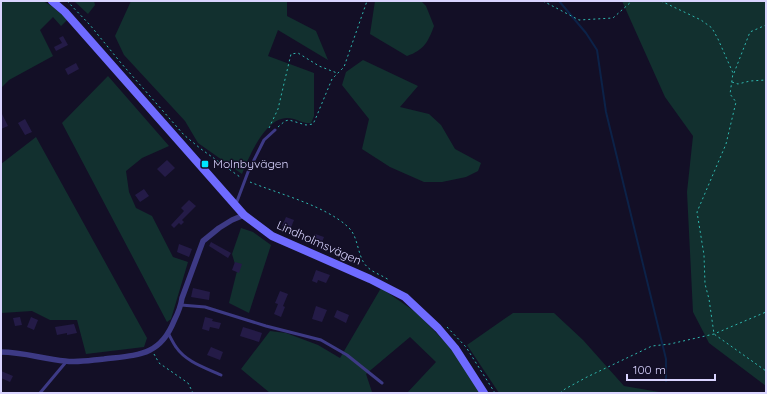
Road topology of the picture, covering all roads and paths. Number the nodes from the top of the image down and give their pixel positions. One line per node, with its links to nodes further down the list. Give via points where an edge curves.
1 (52, 1): 15 (main road, Lindholmsvägen, via 65,12)
2 (67, 1): 14 (path, via 184,135)
3 (367, 1): 8 (path, via 344,67)
4 (543, 1): 5 (path, via 579,20 613,18)
5 (632, 1)
6 (661, 1): 9 (path, via 712,28)
7 (766, 25): 9 (path, via 750,32)
8 (338, 73): 12 (path, via 332,79 313,124 306,125 289,120); 13 (path, via 319,66 298,52 291,54 278,109)
9 (733, 73): 11 (path)
10 (766, 80): 11 (path, via 738,84)
11 (732, 82): 22 (path, via 730,94 736,102 726,144 697,212 704,255 705,284)
12 (275, 130): 13 (lane)
13 (264, 140): 14 (lane)
14 (244, 180): 15 (lane); 17 (path, via 308,203 337,218 353,233 363,262 371,270)
15 (235, 205): 16 (main road, Lindholmsvägen)
16 (244, 215): 18 (street, via 219,228 203,241); 31 (main road, Lindholmsvägen, via 272,236 370,279 404,297 438,328 455,348)
17 (389, 280)
18 (181, 305): 21 (street); 28 (lane, via 205,307 321,340 347,355)
19 (766, 312): 22 (path)
20 (444, 324): 32 (path, via 466,347)
21 (168, 333): 23 (street); 27 (lane, via 176,348 187,358)
22 (714, 334): 26 (path); 33 (path, via 652,346)
23 (152, 350): 25 (street, via 134,355); 30 (path, via 159,363 188,382)
24 (1, 352): 25 (street)
25 (66, 362): 29 (lane)
26 (766, 372)
27 (222, 375)
28 (382, 383)
29 (40, 393)
30 (193, 393)
31 (484, 393)
32 (495, 393)
33 (560, 393)

